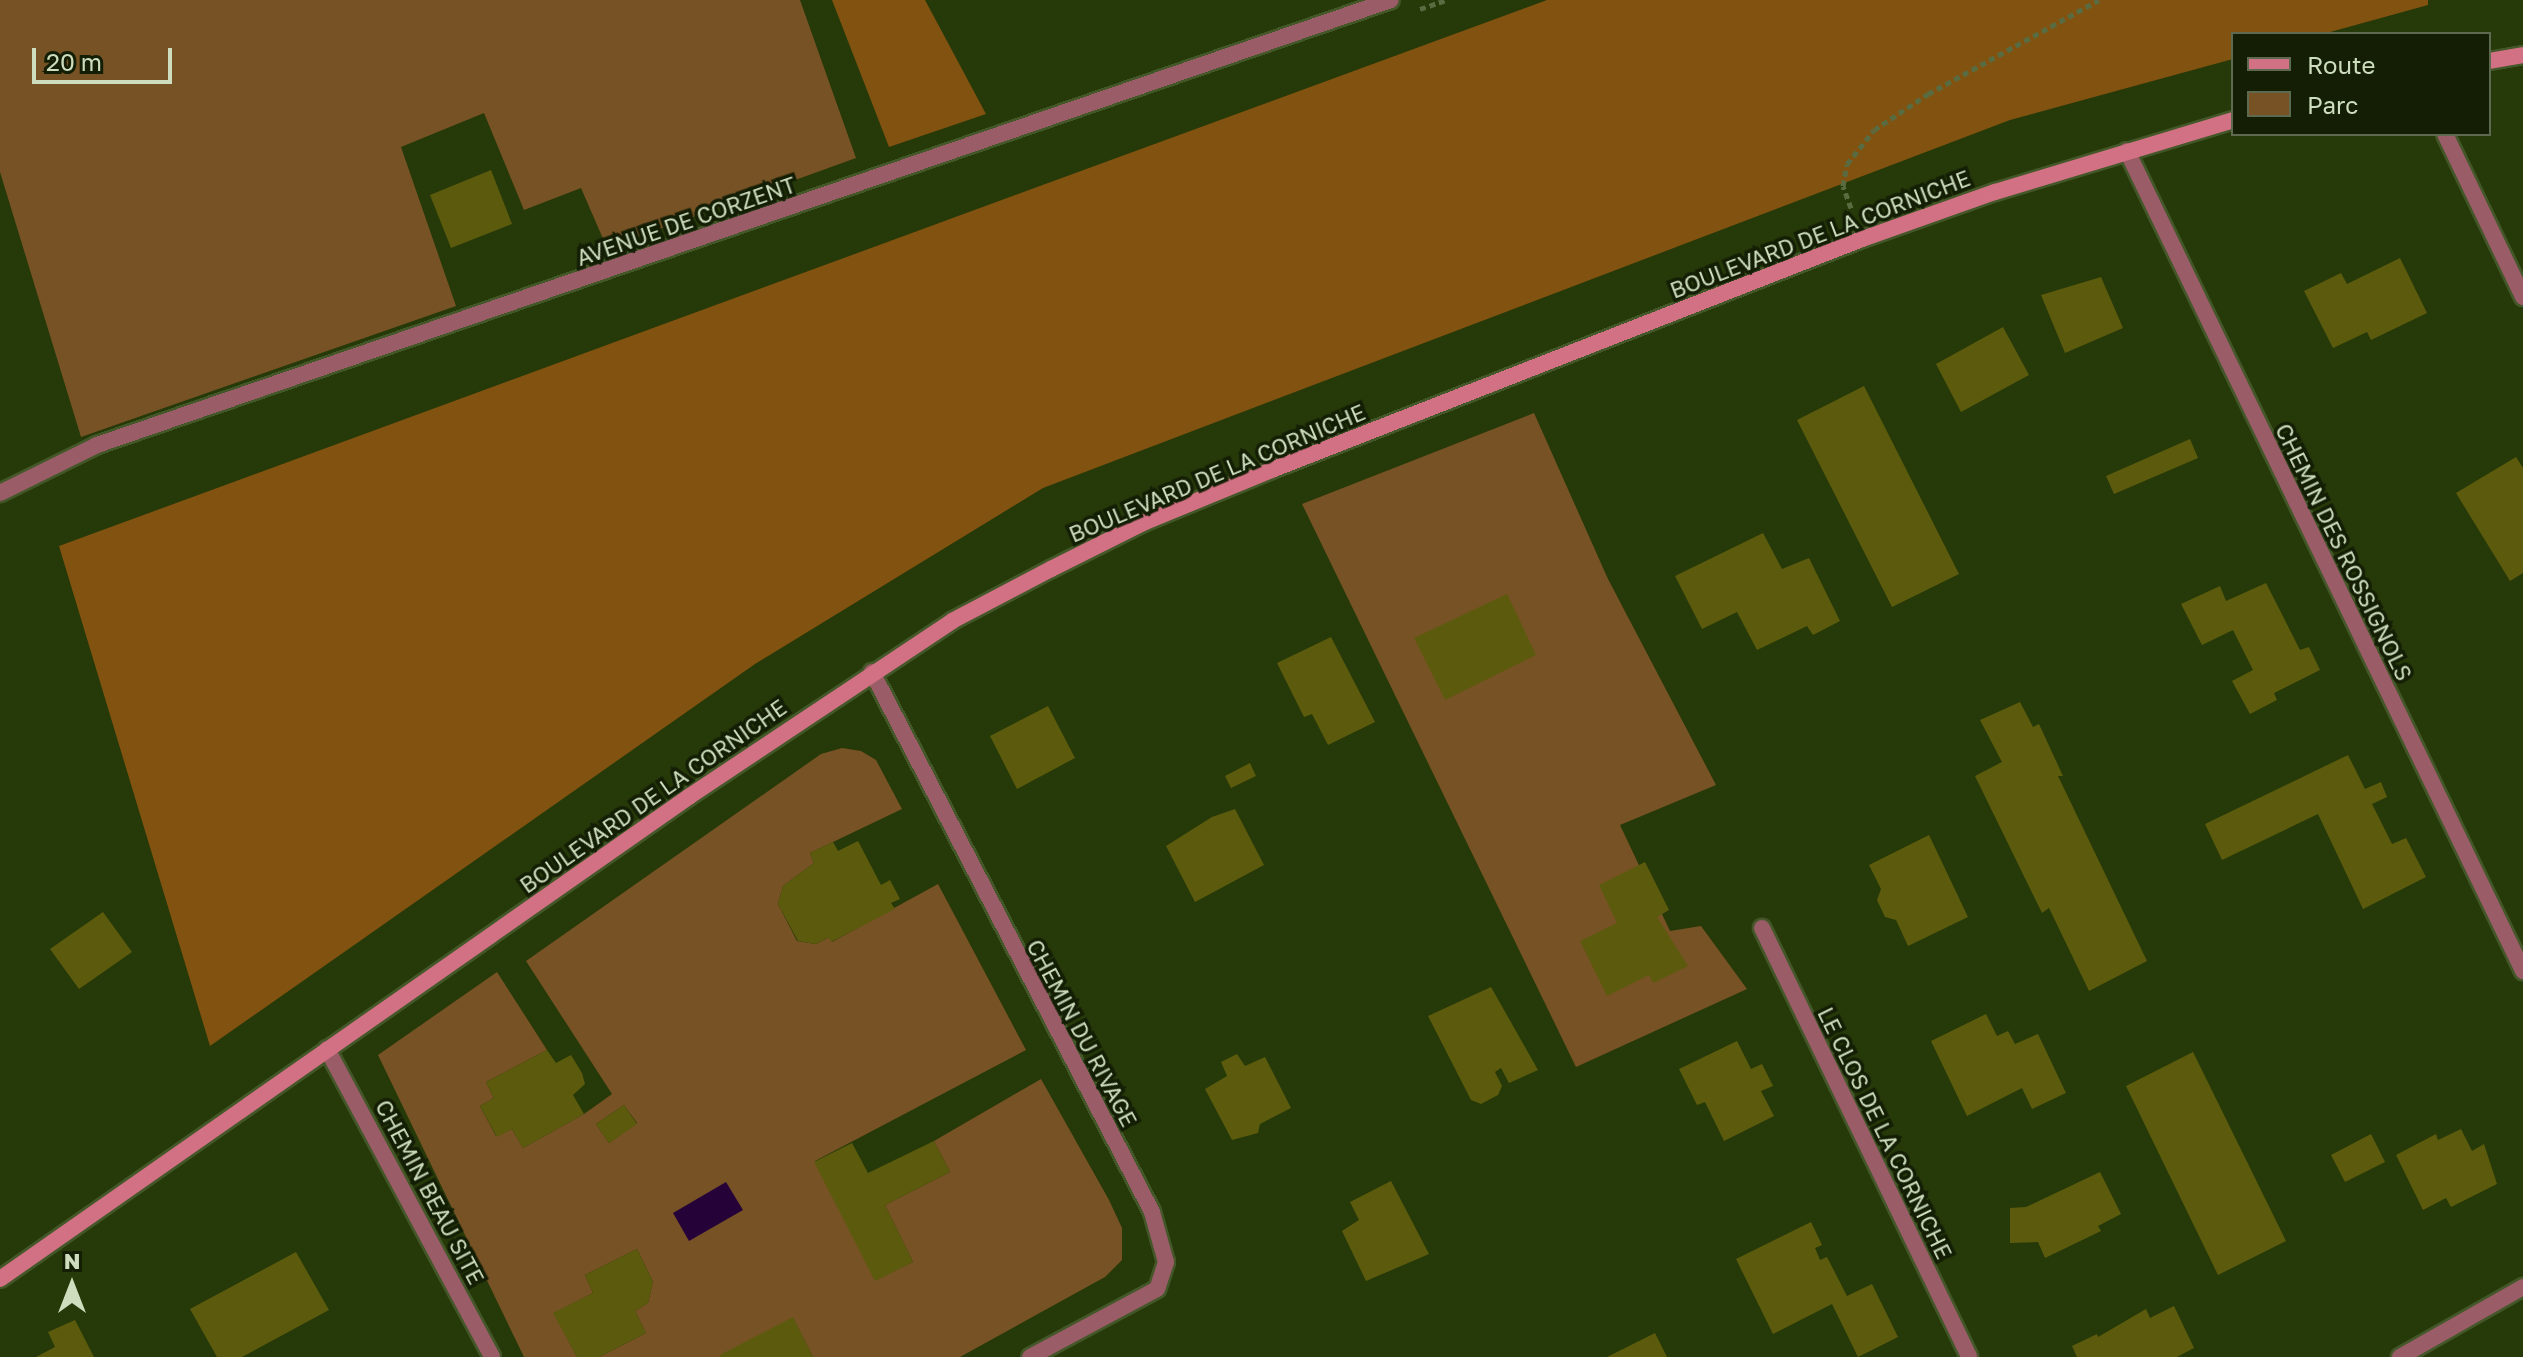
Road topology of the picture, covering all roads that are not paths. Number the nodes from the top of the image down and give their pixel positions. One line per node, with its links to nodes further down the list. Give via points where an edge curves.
1 (1391, 0): 8 (street, AVENUE DE CORZENT, via 97,445)
2 (2523, 55): 3 (street)
3 (2491, 61)
4 (2231, 121): 6 (street, BOULEVARD DE LA CORNICHE)
5 (2446, 136): 7 (street)
6 (2127, 151): 9 (street, BOULEVARD DE LA CORNICHE, via 1862,239 1145,522 952,621); 11 (street, CHEMIN DES ROSSIGNOLS)
7 (2523, 297)
8 (0, 493)
9 (872, 672): 12 (street, BOULEVARD DE LA CORNICHE); 16 (street, CHEMIN DU RIVAGE, via 1152,1212 1166,1262 1157,1289)
10 (1762, 928): 17 (street, LE CLOS DE LA CORNICHE)
11 (2523, 971)
12 (327, 1049): 13 (street, BOULEVARD DE LA CORNICHE); 15 (street, CHEMIN BEAU SITE)
13 (0, 1279)
14 (2523, 1287): 18 (street)
15 (492, 1357)
16 (1030, 1357)
17 (1969, 1357)
18 (2400, 1357)

